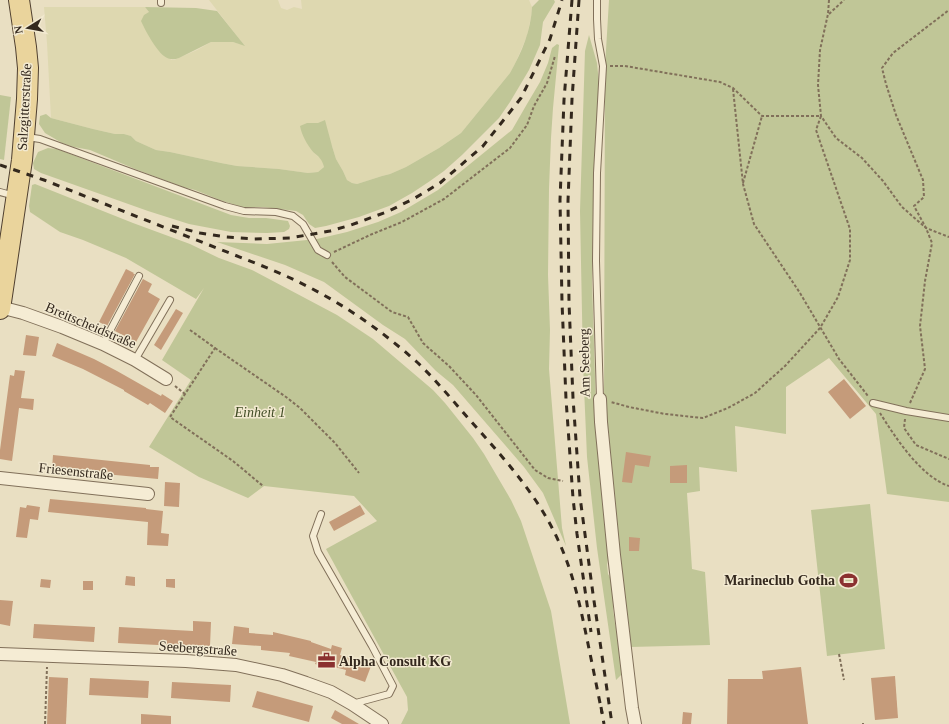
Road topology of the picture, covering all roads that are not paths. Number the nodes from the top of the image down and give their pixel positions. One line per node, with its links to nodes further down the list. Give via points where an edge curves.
1 (19, 0): 3 (main road, Salzgitterstraße, via 28,68)
2 (597, 0): 12 (lane, Am Seeberg, via 602,66 596,261)
3 (24, 137): 4 (main road, Salzgitterstraße); 5 (lane, via 40,139 225,206 293,216 303,224 318,250)
4 (10, 200): 8 (main road, Salzgitterstraße)
5 (327, 255)
6 (139, 276): 9 (lane)
7 (170, 300): 10 (lane)
8 (0, 308): 9 (street, Breitscheidstraße, via 24,313)
9 (103, 344): 10 (street, Breitscheidstraße)
10 (135, 360): 11 (street, Breitscheidstraße)
11 (166, 379)
12 (600, 399): 21 (street, Am Seeberg, via 614,555)
13 (873, 403): 14 (lane)
14 (949, 418)
15 (0, 478): 16 (street, Friesenstraße)
16 (148, 494)
17 (321, 514): 19 (lane, via 314,536 318,552 393,686 389,694)
18 (0, 654): 19 (street, Seebergstraße, via 236,665 306,682)
19 (352, 704): 20 (street, Seebergstraße)
20 (382, 724)
21 (635, 724)

